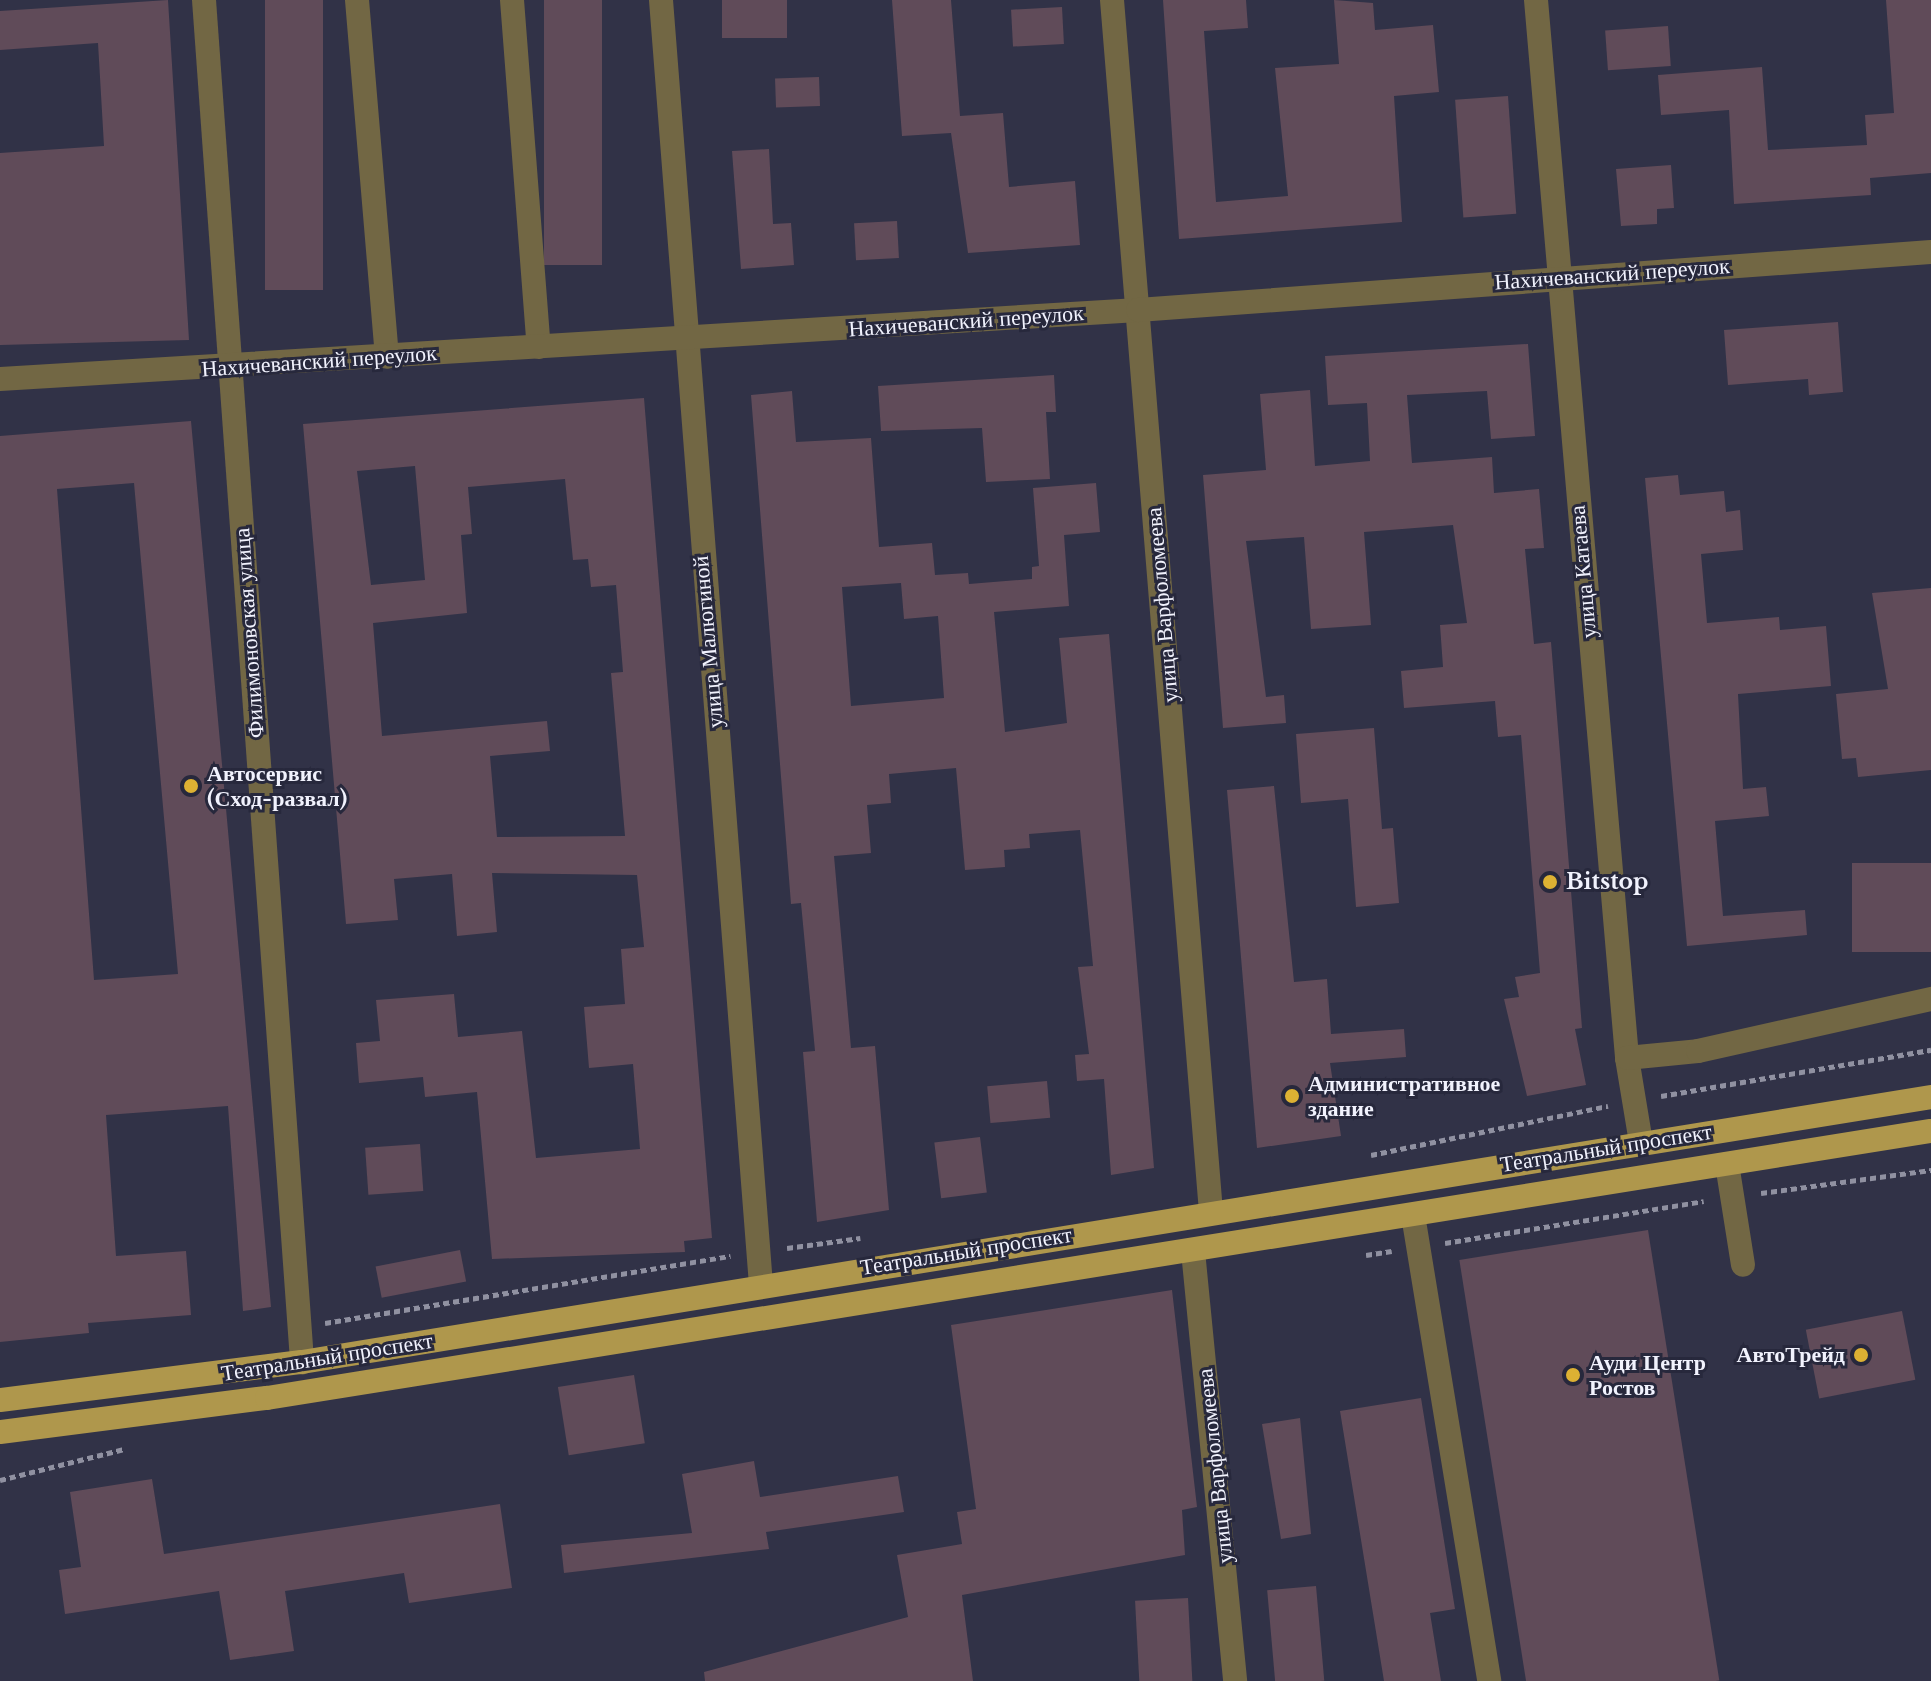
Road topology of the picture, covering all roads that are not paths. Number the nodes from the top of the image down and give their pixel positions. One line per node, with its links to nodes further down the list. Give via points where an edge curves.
1 (204, 0): 13 (street, Филимоновская улица)
2 (357, 0): 12 (street)
3 (512, 0): 11 (street)
4 (661, 0): 10 (street, улица Малюгиной)
5 (1112, 0): 9 (street, улица Варфоломеева)
6 (1536, 0): 8 (street, улица Катаева)
7 (1931, 252): 8 (street, Нахичеванский переулок)
8 (1557, 278): 9 (street, Нахичеванский переулок); 16 (street, улица Катаева)
9 (1138, 310): 10 (street, Нахичеванский переулок); 21 (street, улица Варфоломеева)
10 (683, 338): 11 (street, Нахичеванский переулок); 25 (street, улица Малюгиной)
11 (539, 347): 12 (street, Нахичеванский переулок)
12 (387, 357): 13 (street, Нахичеванский переулок)
13 (229, 367): 14 (street, Нахичеванский переулок); 26 (street, Филимоновская улица)
14 (0, 379)
15 (1931, 999): 16 (street, via 1698,1051)
16 (1627, 1058): 19 (street, улица Катаева)
17 (1931, 1097): 19 (main road, Театральный проспект)
18 (1931, 1131): 20 (main road, Театральный проспект)
19 (1641, 1143): 21 (main road, Театральный проспект)
20 (1727, 1164): 22 (main road, Театральный проспект); 24 (street)
21 (1211, 1211): 25 (main road, Театральный проспект)
22 (1413, 1215): 23 (main road, Театральный проспект); 30 (street)
23 (1193, 1251): 28 (main road, Театральный проспект, via 267,1398); 29 (street, улица Варфоломеева)
24 (1743, 1265)
25 (761, 1284): 26 (main road, Театральный проспект)
26 (302, 1362): 27 (main road, Театральный проспект)
27 (0, 1400)
28 (0, 1432)
29 (1235, 1681)
30 (1489, 1681)

